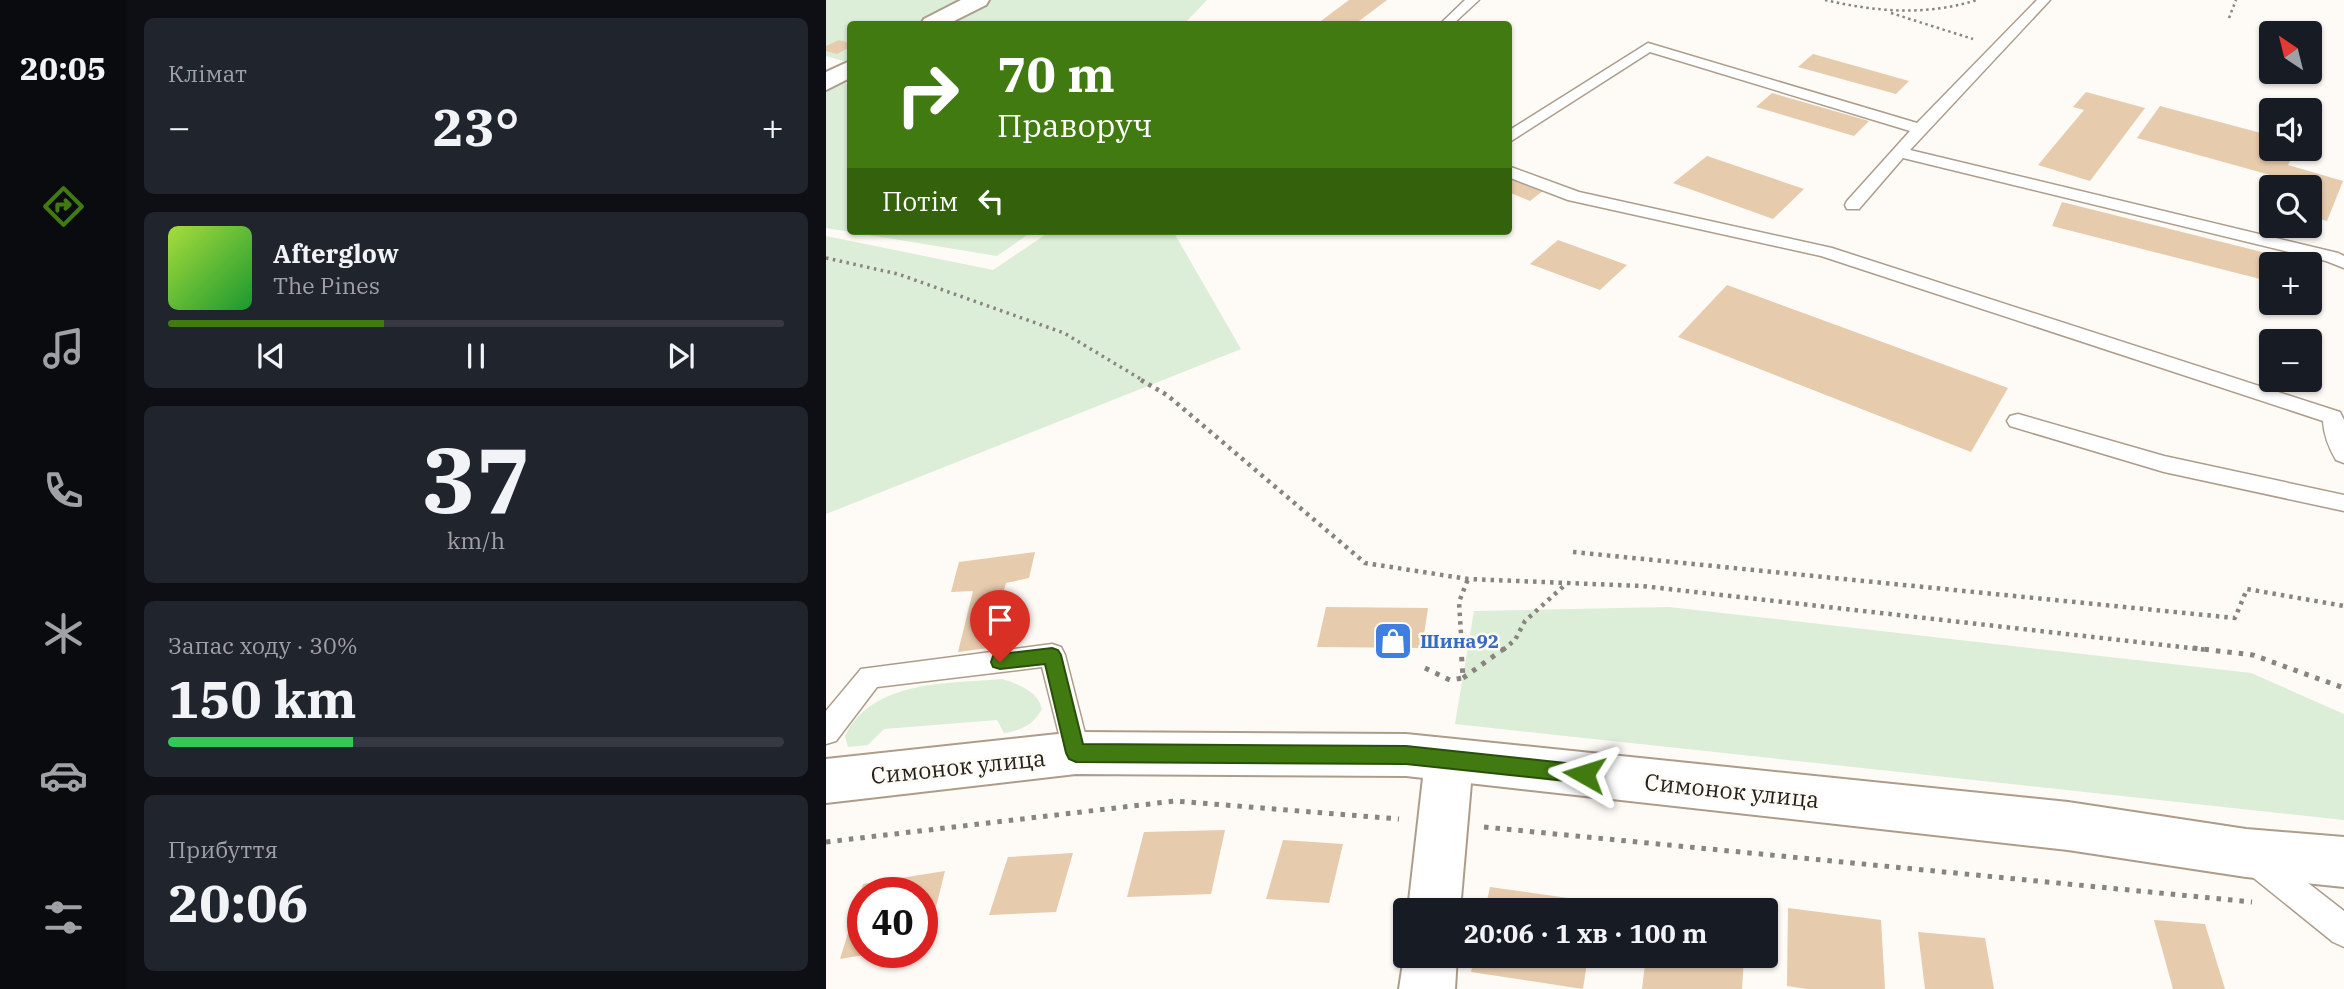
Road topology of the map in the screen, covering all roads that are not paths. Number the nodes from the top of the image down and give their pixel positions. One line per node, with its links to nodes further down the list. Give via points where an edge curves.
1 (978, 0): 4 (street)
2 (1473, 0): 5 (lane)
3 (2044, 0): 6 (lane)
4 (938, 21)
5 (1449, 21)
6 (1920, 129): 7 (lane, via 1648,47); 8 (lane)
7 (1512, 135)
8 (1900, 152): 10 (lane); 11 (lane)
9 (1512, 173): 13 (lane, via 1574,196 1826,252 2333,417)
10 (1853, 205)
11 (2344, 263)
12 (2018, 421): 14 (lane, via 2164,464)
13 (2344, 455)
14 (2344, 503)
15 (826, 732): 16 (lane, via 870,677 1052,655)
16 (1076, 753): 17 (street, Симонок улица, via 1406,755); 18 (street, Симонок улица)
17 (1449, 760): 19 (street, Симонок улица, via 2068,826); 21 (street)
18 (826, 781)
19 (2246, 853): 20 (street, Симонок улица); 22 (lane)
20 (2344, 862)
21 (1435, 898)
22 (2344, 931)
23 (1429, 968): 24 (street)
24 (1427, 989)

